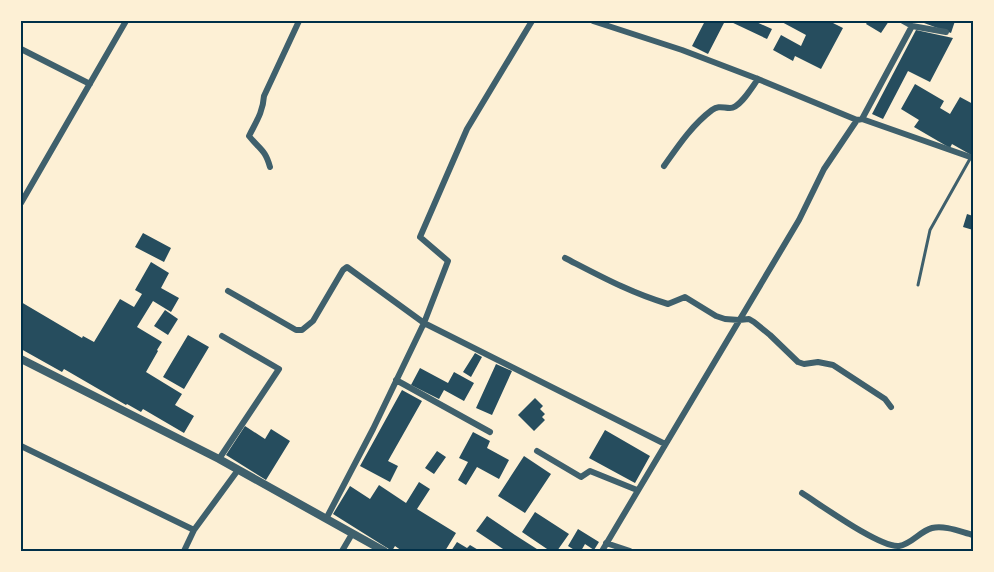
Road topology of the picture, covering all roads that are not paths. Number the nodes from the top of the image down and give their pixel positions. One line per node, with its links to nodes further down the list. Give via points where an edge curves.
1 (126, 21): 10 (street)
2 (299, 21): 13 (street, via 249,136 266,153)
3 (532, 21): 20 (street, via 467,129 420,237 448,261)
4 (593, 21): 9 (street)
5 (903, 21): 6 (street)
6 (913, 23): 7 (street); 11 (street)
7 (946, 32)
8 (21, 49): 10 (street)
9 (758, 79): 11 (street); 14 (street, via 739,105 714,108 694,125)
10 (90, 84): 15 (street)
11 (860, 120): 12 (street); 19 (street, via 824,168 799,220)
12 (972, 158): 17 (lane, via 930,230)
13 (270, 166)
14 (664, 166)
15 (21, 203)
16 (565, 258): 19 (street, via 651,299 668,304 685,297 716,316)
17 (918, 285)
18 (228, 291): 20 (street, via 302,330 313,321 348,267)
19 (739, 320): 24 (street, via 754,322 804,364 833,365); 26 (street)
20 (424, 323): 23 (street); 26 (street)
21 (222, 336): 29 (street, via 279,369)
22 (21, 359): 29 (street)
23 (396, 380): 25 (street); 33 (street)
24 (891, 407)
25 (490, 432)
26 (665, 444): 31 (street)
27 (21, 446): 34 (street)
28 (537, 451): 31 (street, via 581,477 590,471)
29 (219, 459): 30 (street)
30 (238, 470): 33 (street); 34 (street)
31 (637, 490): 37 (street)
32 (802, 493): 36 (street, via 888,544 906,544 931,528)
33 (326, 519): 35 (street)
34 (194, 530): 38 (street)
35 (352, 534): 39 (street); 40 (street)
36 (973, 535)
37 (606, 543): 41 (street); 42 (street)
38 (184, 551)
39 (342, 551)
40 (384, 551)
41 (602, 551)
42 (630, 551)

